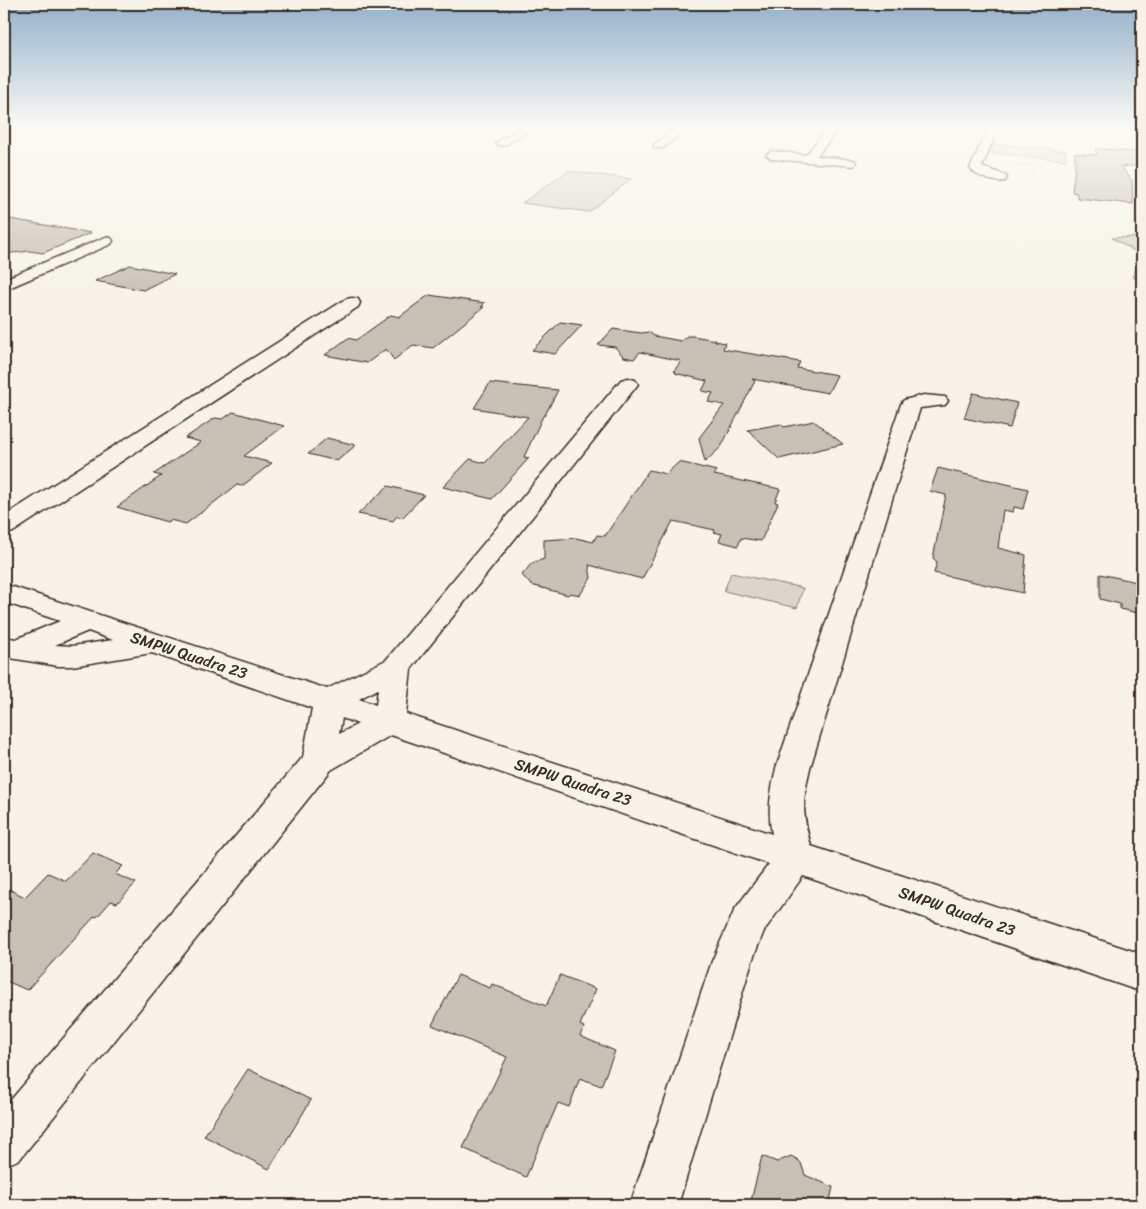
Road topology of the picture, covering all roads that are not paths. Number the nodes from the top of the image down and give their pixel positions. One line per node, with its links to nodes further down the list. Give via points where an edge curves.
1 (106, 241): 2 (street)
2 (4, 285)
3 (352, 303): 6 (street)
4 (628, 384): 11 (street)
5 (938, 401): 15 (street, via 911,404 793,768 786,817)
6 (4, 527)
7 (4, 593): 8 (street, SMPW Quadra 23)
8 (86, 620): 9 (street, SMPW Quadra 23); 10 (street)
9 (153, 643): 10 (street, via 72,656); 12 (street, SMPW Quadra 23)
10 (12, 648)
11 (396, 667): 12 (street); 13 (street)
12 (329, 701): 13 (street, SMPW Quadra 23); 14 (street)
13 (388, 721): 14 (street); 15 (street, SMPW Quadra 23)
14 (319, 761): 17 (street)
15 (796, 857): 16 (street, SMPW Quadra 23); 18 (street, via 749,922 732,961)
16 (1142, 973)
17 (4, 1143)
18 (654, 1205)

